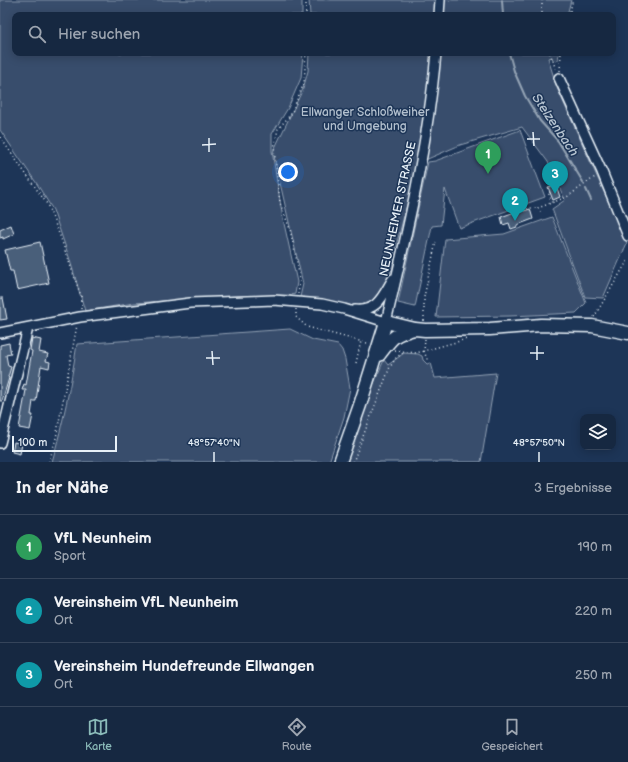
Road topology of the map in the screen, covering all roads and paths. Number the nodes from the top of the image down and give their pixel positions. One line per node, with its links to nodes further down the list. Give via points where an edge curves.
1 (306, 0): 5 (path)
2 (440, 0): 6 (street)
3 (542, 0): 7 (path)
4 (573, 0): 8 (path)
5 (306, 12)
6 (439, 12)
7 (542, 12)
8 (570, 12)
9 (306, 56): 25 (path, via 304,83 291,114 278,129 274,148 280,203 290,229 300,281)
10 (436, 56): 24 (street, NEUNHEIMER STRASSE, via 421,164)
11 (551, 56): 13 (path)
12 (561, 56): 13 (path)
13 (559, 78): 15 (street)
14 (0, 137): 27 (path, via 47,204 81,296)
15 (602, 172): 17 (path, via 567,197); 21 (street)
16 (550, 192): 17 (path)
17 (552, 203): 18 (path)
18 (538, 208): 19 (path); 20 (path)
19 (523, 210)
20 (540, 212)
21 (628, 236)
22 (436, 242): 31 (path)
23 (628, 260): 29 (path, via 593,319)
24 (398, 271): 26 (street, via 378,303 363,311); 28 (street, NEUNHEIMER STRASSE)
25 (297, 306): 26 (street, via 322,304); 27 (street, via 274,300 190,303); 35 (path, via 296,317 307,327)
26 (344, 309): 28 (street)
27 (78, 321): 30 (street); 44 (path, via 56,438)
28 (386, 322): 31 (main road); 42 (main road)
29 (592, 326): 31 (main road); 33 (main road)
30 (28, 328): 32 (street); 43 (street)
31 (420, 329): 38 (path); 42 (main road, via 400,333 390,340)
32 (0, 333)
33 (628, 333)
34 (472, 339): 38 (path)
35 (361, 341): 36 (path); 41 (path)
36 (367, 343)
37 (391, 349): 39 (path)
38 (424, 351): 39 (path); 40 (path)
39 (404, 352): 46 (path, via 390,367)
40 (428, 362)
41 (356, 363)
42 (373, 364): 45 (main road)
43 (0, 443)
44 (49, 462)
45 (340, 462)
46 (353, 462)

